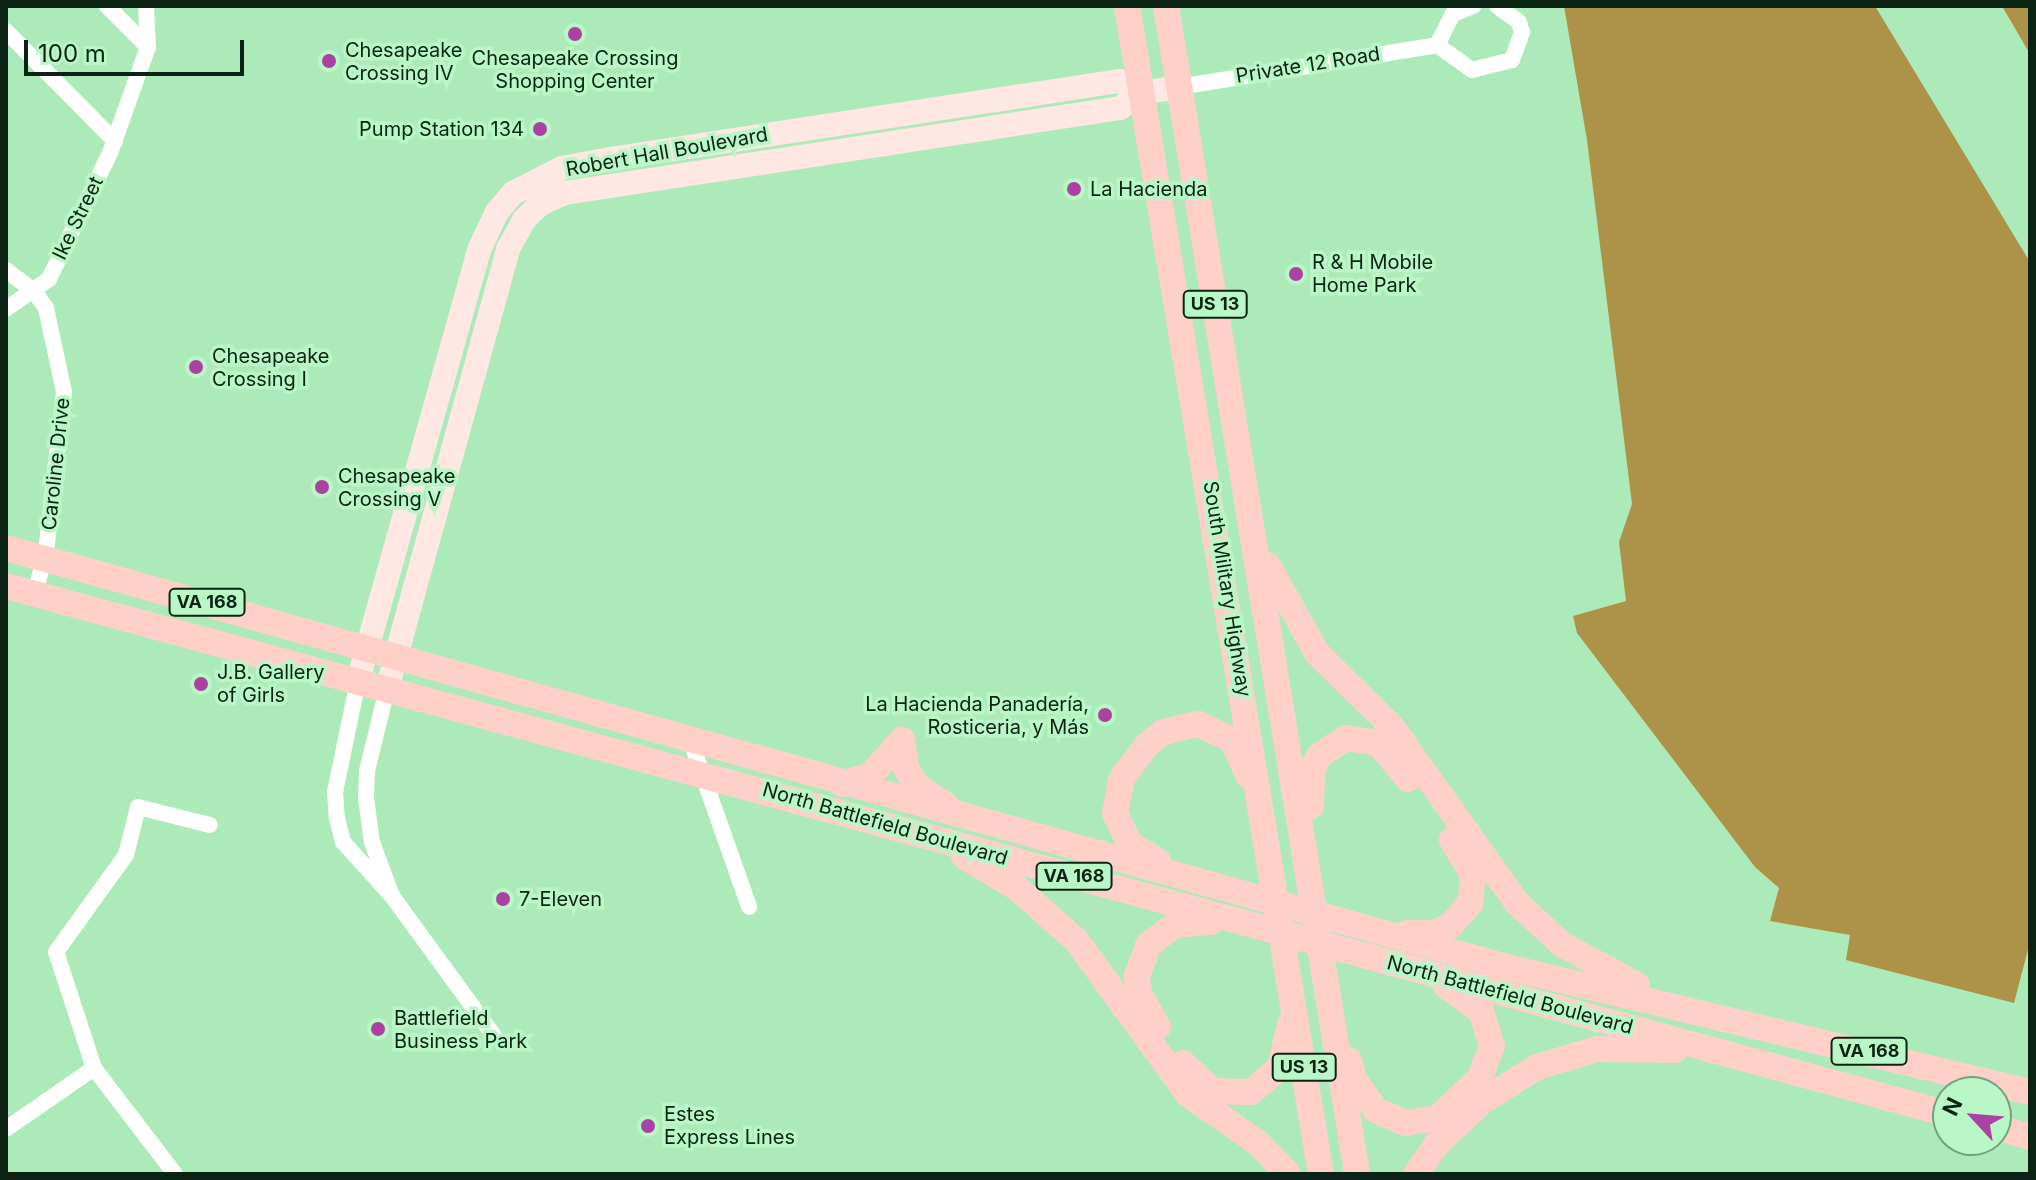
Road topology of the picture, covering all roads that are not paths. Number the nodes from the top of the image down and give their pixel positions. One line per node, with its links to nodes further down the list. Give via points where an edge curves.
1 (107, 6): 9 (street)
2 (146, 6): 9 (street, Ike Street)
3 (1127, 6): 11 (main road, South Military Highway / US 13)
4 (1166, 6): 10 (main road, South Military Highway / US 13)
5 (1473, 6): 8 (street, via 1453,14)
6 (1497, 6): 8 (street, via 1519,22 1522,32 1512,60 1472,70)
7 (6, 31): 12 (street)
8 (1437, 45): 10 (street, Private 12 Road)
9 (148, 47): 12 (street, Ike Street)
10 (1179, 87): 11 (street, Robert Hall Boulevard); 18 (main road, South Military Highway / US 13)
11 (1141, 93): 13 (street, Robert Hall Boulevard, via 1119,81 610,159 562,168); 15 (street, Robert Hall Boulevard, via 1120,108 565,193 540,204 524,220); 33 (main road, South Military Highway / US 13)
12 (115, 141): 16 (street, Ike Street, via 49,279)
13 (513, 193): 15 (street, via 494,253); 23 (street, via 480,248)
14 (6, 270): 16 (street)
15 (498, 287): 24 (street, Robert Hall Boulevard)
16 (34, 291): 17 (street, Ike Street); 20 (street, Caroline Drive, via 46,308 64,392)
17 (6, 309)
18 (1252, 521): 34 (main road, South Military Highway / US 13); 43 (main road, via 1290,612 1317,653 1392,727 1517,903 1563,945)
19 (6, 548): 20 (main road, North Battlefield Boulevard / VA 168)
20 (45, 558): 22 (street, Caroline Drive); 23 (main road, North Battlefield Boulevard / VA 168)
21 (6, 586): 22 (main road, North Battlefield Boulevard / VA 168)
22 (35, 593): 25 (main road, North Battlefield Boulevard / VA 168)
23 (368, 646): 24 (main road, North Battlefield Boulevard / VA 168); 25 (street)
24 (398, 654): 26 (street, Robert Hall Boulevard); 27 (main road, North Battlefield Boulevard / VA 168)
25 (358, 681): 26 (main road, North Battlefield Boulevard / VA 168); 36 (street, via 335,792 337,818 343,842)
26 (387, 689): 28 (main road, North Battlefield Boulevard / VA 168); 36 (street, via 367,771 366,798 372,842)
27 (690, 739): 28 (street); 29 (main road, North Battlefield Boulevard / VA 168)
28 (703, 774): 32 (main road, North Battlefield Boulevard / VA 168); 37 (street)
29 (842, 784): 30 (main road, North Battlefield Boulevard / VA 168); 30 (main road, via 871,775 902,740 906,768 918,787)
30 (974, 820): 35 (main road, North Battlefield Boulevard / VA 168)
31 (210, 825): 46 (street, via 138,807 126,855 56,952)
32 (910, 831): 38 (main road, North Battlefield Boulevard / VA 168); 52 (main road, via 983,867 1048,912 1102,971 1188,1094 1258,1143)
33 (1275, 878): 35 (main road, via 1239,750 1217,730 1180,725 1147,745 1122,778 1115,804 1120,829 1144,854); 40 (main road, South Military Highway / US 13)
34 (1312, 889): 39 (main road, via 1312,771 1319,756 1346,738 1378,743 1467,862 1474,890 1463,916 1434,933); 41 (main road, South Military Highway / US 13)
35 (1232, 890): 39 (main road, North Battlefield Boulevard / VA 168)
36 (392, 896): 44 (street)
37 (749, 907)
38 (1237, 922): 40 (main road, via 1175,925 1148,945 1140,959 1139,993 1197,1081 1213,1091 1251,1092 1280,1068 1291,1021); 42 (main road, North Battlefield Boulevard / VA 168)
39 (1368, 928): 43 (main road, North Battlefield Boulevard / VA 168)
40 (1288, 960): 53 (main road, South Military Highway / US 13)
41 (1325, 970): 42 (main road, via 1354,1079 1376,1110 1405,1123 1438,1118 1460,1099 1489,1062 1492,1045 1481,1011); 54 (main road, South Military Highway / US 13)
42 (1414, 970): 45 (main road, North Battlefield Boulevard / VA 168)
43 (1695, 1010): 47 (main road, via 1726,1036 1781,1050); 48 (main road, North Battlefield Boulevard / VA 168)
44 (495, 1037)
45 (1733, 1052): 47 (main road, North Battlefield Boulevard / VA 168); 55 (main road, via 1627,1047 1568,1055 1509,1082 1483,1101 1438,1143)
46 (94, 1068): 50 (street); 51 (street)
47 (1826, 1080): 49 (main road, North Battlefield Boulevard / VA 168)
48 (2030, 1092)
49 (1932, 1110)
50 (6, 1129)
51 (175, 1174)
52 (1288, 1174)
53 (1321, 1174)
54 (1357, 1174)
55 (1416, 1174)

